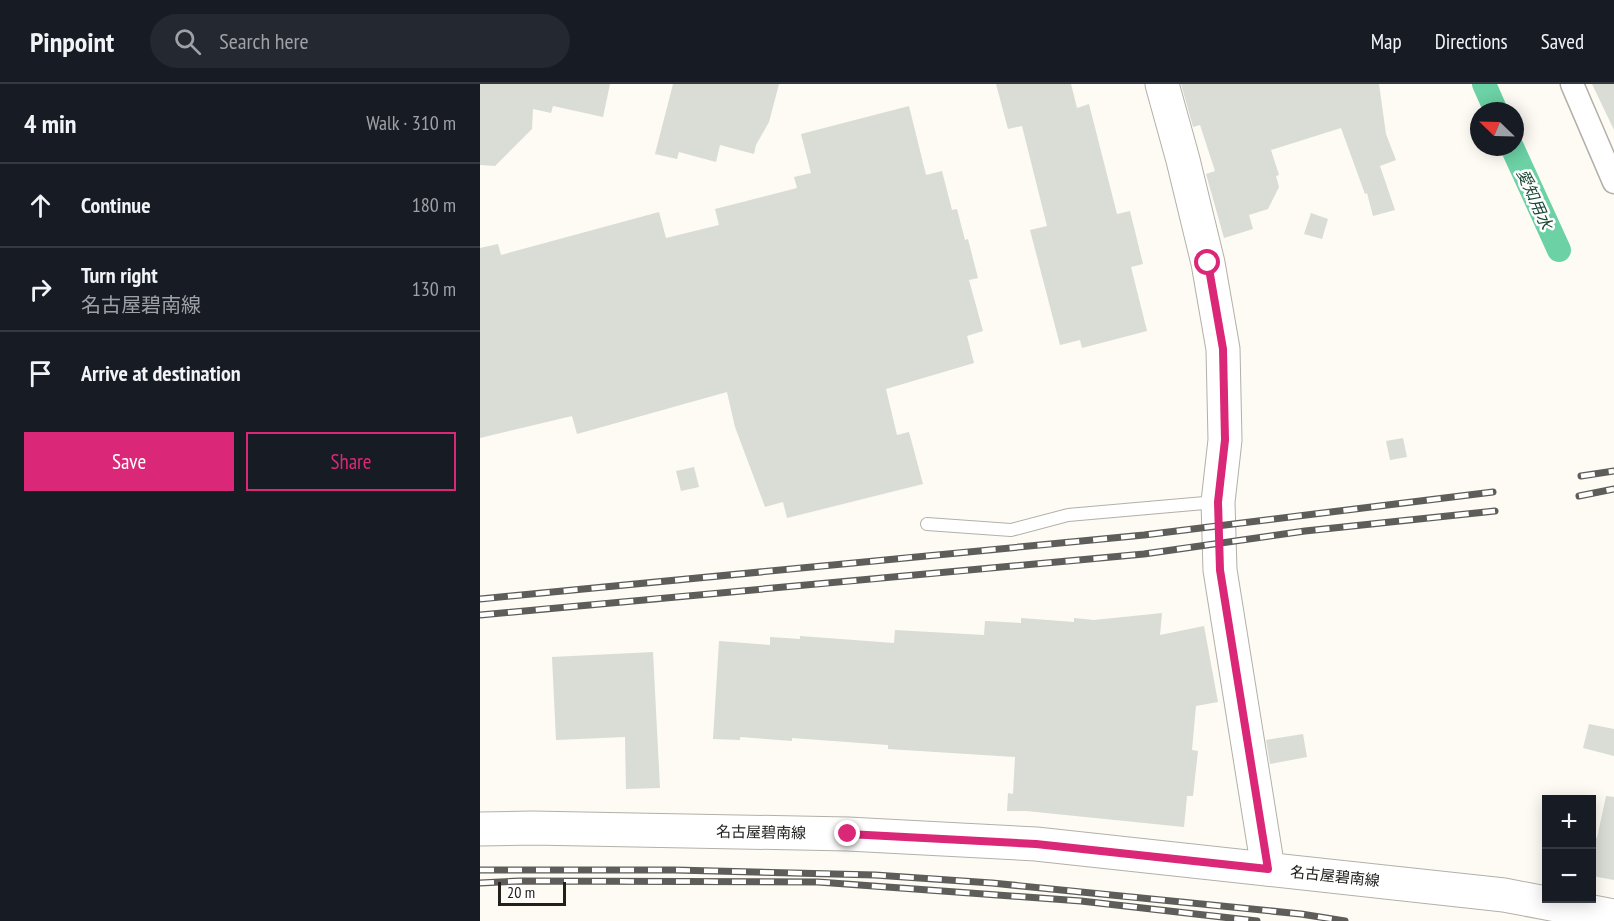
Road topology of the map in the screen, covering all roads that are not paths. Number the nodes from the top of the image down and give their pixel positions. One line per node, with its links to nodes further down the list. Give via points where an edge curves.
1 (1162, 84): 4 (main road, via 1208,263 1223,349 1225,440)
2 (1572, 84): 3 (street)
3 (1614, 180)
4 (1218, 502): 5 (lane, via 1068,515 1011,530); 7 (main road, via 1220,570)
5 (927, 524)
6 (480, 830): 7 (main road, 名古屋碧南線, via 848,834 1036,844)
7 (1268, 869): 8 (main road, 名古屋碧南線, via 1504,895)
8 (1614, 916)

